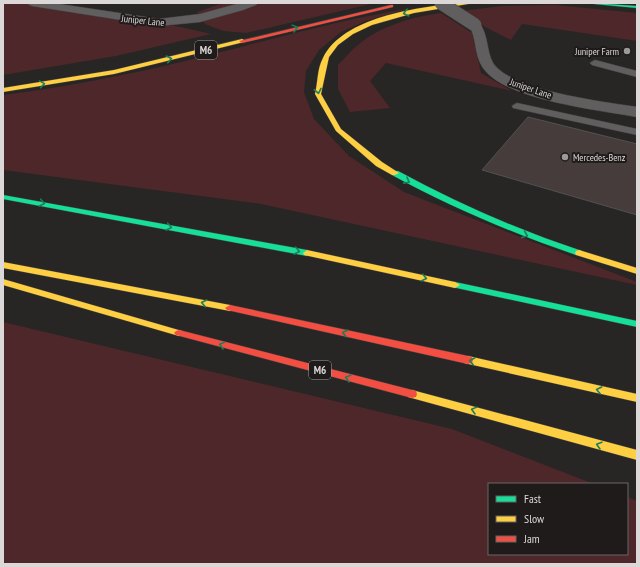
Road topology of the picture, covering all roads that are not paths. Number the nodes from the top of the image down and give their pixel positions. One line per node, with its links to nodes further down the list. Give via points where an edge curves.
1 (32, 3): 2 (street, Juniper Lane, via 160,23 197,18)
2 (252, 3)
3 (441, 3): 12 (street, Juniper Lane, bridge, via 480,31 484,59 490,68 504,79 523,88 546,94)
4 (472, 3): 16 (highway, one-way to 16, via 422,9 398,15 348,36 332,48 320,65 317,90 322,106 336,126 361,151 393,173 430,193 543,242)
5 (594, 3): 7 (highway)
6 (400, 4): 10 (highway, M6, one-way to 6, via 114,72)
7 (637, 7)
8 (595, 63): 9 (lane)
9 (637, 74)
10 (3, 90)
11 (517, 106): 13 (lane)
12 (637, 112)
13 (637, 132)
14 (3, 197): 18 (highway, one-way to 18, via 312,254)
15 (3, 265): 19 (highway, one-way to 15, via 252,312)
16 (637, 272)
17 (3, 282): 20 (highway, M6, one-way to 17, via 139,324)
18 (637, 324)
19 (637, 398)
20 (637, 455)

